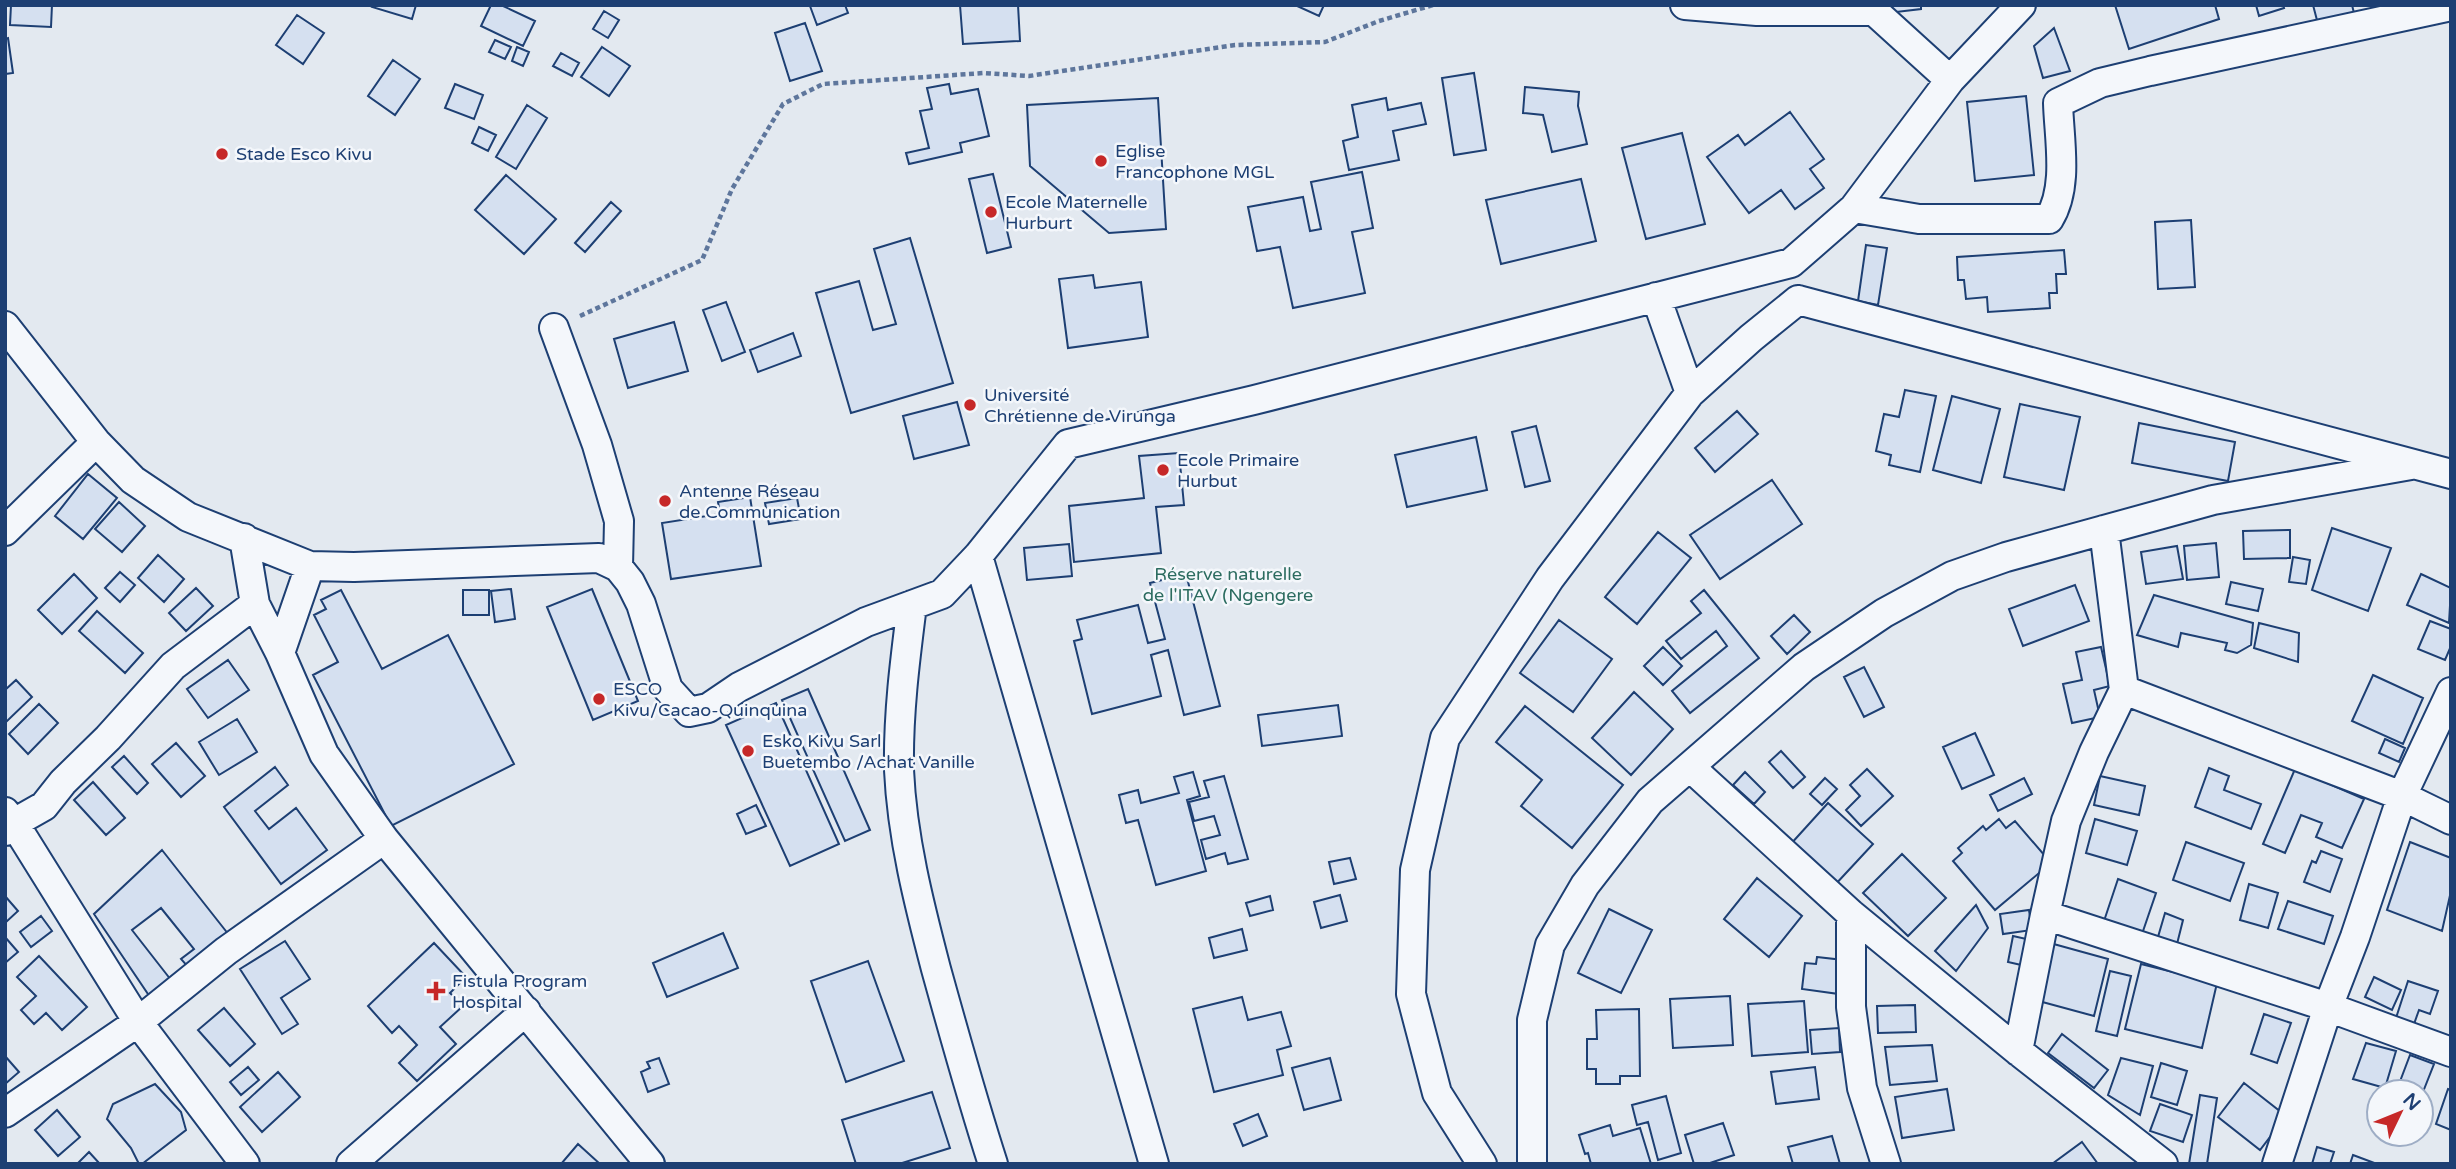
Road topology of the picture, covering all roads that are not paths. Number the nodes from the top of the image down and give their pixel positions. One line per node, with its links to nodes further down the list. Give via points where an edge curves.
1 (1685, 5): 4 (street, via 1757,11 1874,11)
2 (2019, 6): 4 (street)
3 (2451, 6): 5 (street, via 2101,83 2058,103 2061,181 2057,206 2049,219 1919,219)
4 (1950, 80): 5 (street)
5 (1854, 208): 6 (street)
6 (1791, 263): 7 (street); 8 (street)
7 (1656, 297): 11 (street); 18 (street, via 1068,444)
8 (1798, 300): 11 (street); 13 (street)
9 (5, 326): 12 (street)
10 (554, 328): 20 (street, via 619,521)
11 (1690, 393): 44 (street, via 1550,578 1446,738 1415,870 1411,994 1437,1093)
12 (96, 442): 16 (street); 17 (street, via 133,480 188,517)
13 (2411, 465): 14 (street); 15 (street, via 2213,500)
14 (2451, 474)
15 (2104, 530): 24 (street); 26 (street, via 1952,576 1884,613 1804,667)
16 (5, 531)
17 (244, 538): 19 (street); 21 (street)
18 (978, 556): 22 (street, via 942,594); 43 (street)
19 (310, 566): 20 (street, via 599,558); 23 (street)
20 (618, 567): 22 (street, via 642,604 668,689 689,712 708,708 739,687 866,622)
21 (256, 604): 23 (street); 29 (street, via 173,666 44,806)
22 (912, 605): 42 (street, via 899,715 905,831 923,918)
23 (280, 653): 30 (street, via 324,754)
24 (2124, 690): 27 (street); 32 (street, via 2066,821)
25 (2451, 692): 27 (street)
26 (1690, 767): 31 (street); 45 (street, via 1650,801 1585,885 1550,945 1532,1020)
27 (2402, 796): 28 (street); 33 (street)
28 (2451, 820)
29 (8, 822): 35 (street)
30 (384, 839): 34 (street); 35 (street, via 226,951)
31 (1851, 914): 36 (street); 46 (street, via 1851,1007 1862,1088)
32 (2045, 915): 33 (street); 36 (street)
33 (2328, 1006): 37 (street); 48 (street)
34 (526, 1011): 40 (street); 41 (street)
35 (138, 1022): 38 (street); 39 (street)
36 (2018, 1051): 47 (street)
37 (2451, 1052)
38 (5, 1113)
39 (245, 1164)
40 (351, 1164)
41 (650, 1164)
42 (993, 1164)
43 (1154, 1164)
44 (1482, 1164)
45 (1532, 1164)
46 (1886, 1164)
47 (2163, 1164)
48 (2277, 1164)

